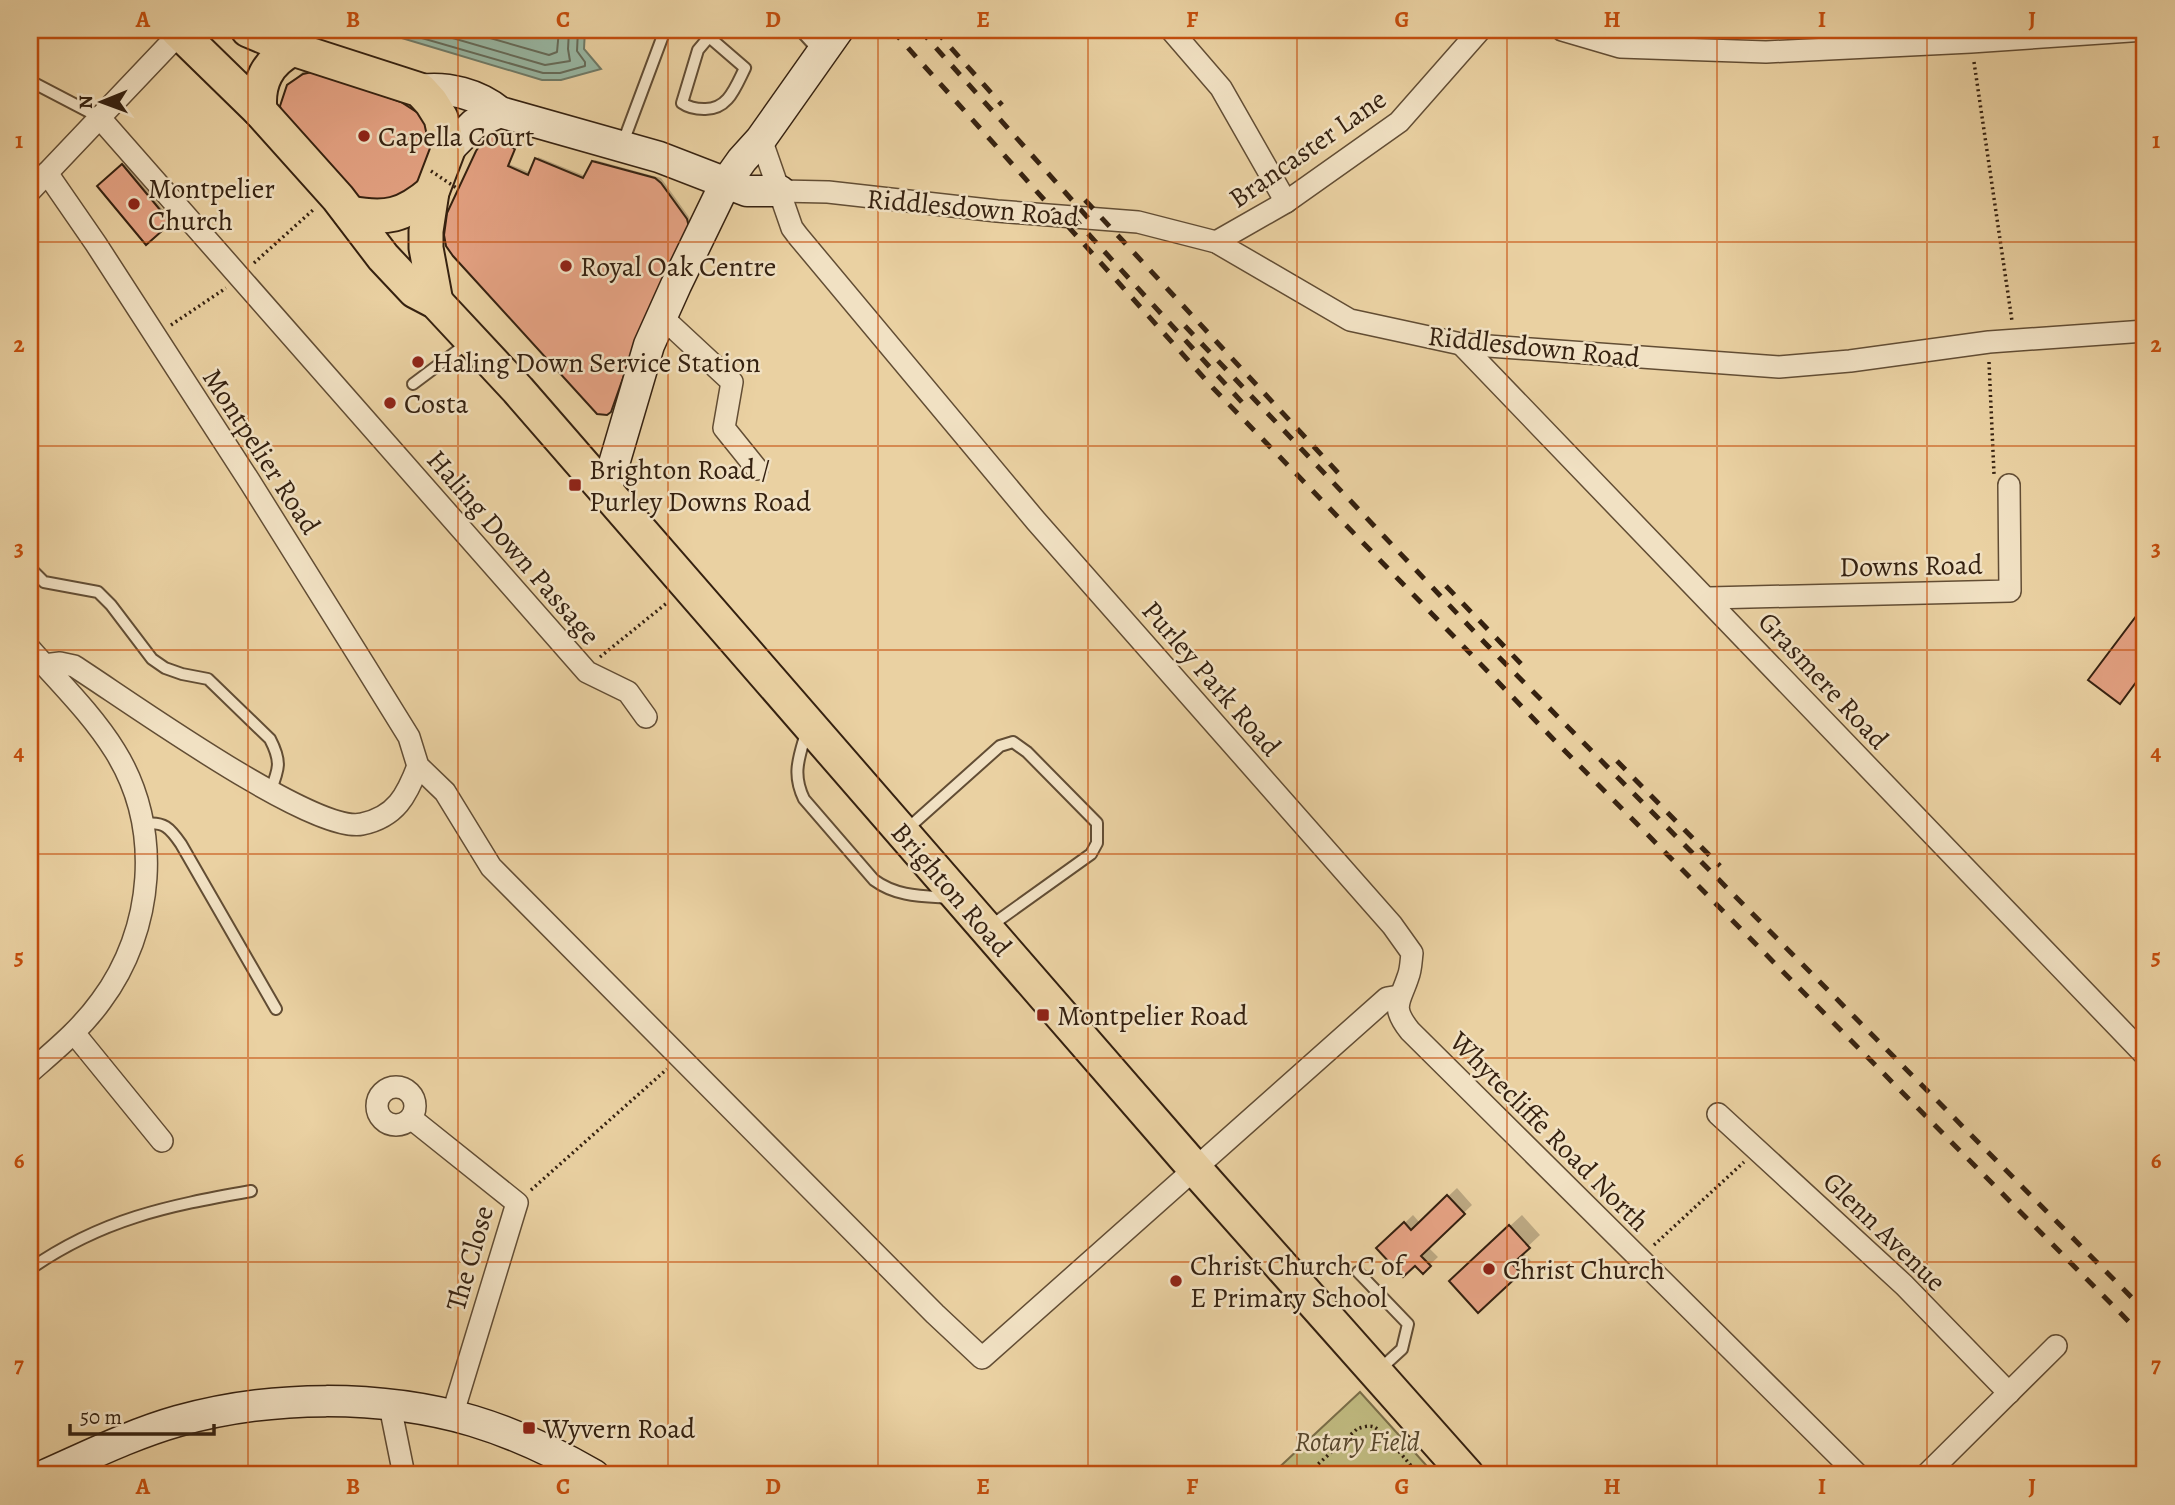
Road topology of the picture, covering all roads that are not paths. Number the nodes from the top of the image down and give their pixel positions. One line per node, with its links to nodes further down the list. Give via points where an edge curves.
1 (665, 30): 17 (lane)
2 (800, 30): 10 (lane)
3 (1171, 30): 23 (street, via 1220,88)
4 (1480, 30): 23 (street, Brancaster Lane, via 1399,122)
5 (1562, 30): 6 (street, via 1620,47 1766,52)
6 (2145, 30)
7 (179, 31): 13 (main road, Brighton Road); 15 (street)
8 (705, 33): 8 (lane, via 745,68 719,108 697,109 682,103)
9 (272, 37): 12 (main road); 13 (main road, via 278,57 265,73)
10 (830, 42): 16 (street)
11 (30, 81): 15 (lane)
12 (420, 90): 14 (street, Riddlesdown Road, via 440,87 484,100); 19 (main road, via 441,118)
13 (260, 111): 24 (main road, Brighton Road)
14 (500, 112): 17 (street, Riddlesdown Road); 19 (street, via 474,124)
15 (99, 117): 18 (street); 38 (street, Haling Down Passage, via 585,670 628,692)
16 (761, 139): 20 (street); 22 (street)
17 (621, 147): 20 (street, Riddlesdown Road)
18 (47, 173): 21 (street); 40 (street, Montpelier Road, via 372,676 409,737)
19 (442, 175): 24 (main road, via 411,208 387,216); 26 (main road, via 426,248)
20 (725, 184): 22 (street, Riddlesdown Road, via 747,191); 27 (street)
21 (30, 191)
22 (780, 191): 25 (street, Riddlesdown Road, via 1138,222); 46 (street, Purley Park Road, via 798,236 1036,521 1392,925 1412,953 1409,976)
23 (1286, 202): 25 (street, Brancaster Lane)
24 (335, 208): 26 (main road, Brighton Road, via 415,290)
25 (1216, 242): 30 (street, Riddlesdown Road, via 1350,320)
26 (436, 302): 29 (main road, Brighton Road)
27 (662, 317): 32 (street, via 732,382 724,428); 34 (street, via 649,345)
28 (2145, 331): 30 (street, Riddlesdown Road, via 1989,342 1779,367)
29 (472, 340): 31 (lane); 34 (main road, Brighton Road)
30 (1461, 344): 36 (street, Grasmere Road)
31 (413, 384)
32 (757, 469)
33 (2009, 485): 36 (street, Downs Road, via 2010,591)
34 (606, 491): 39 (main road, Brighton Road)
35 (30, 568): 41 (lane, via 44,582 98,592 152,659 218,686 270,739 279,761)
36 (1709, 598): 49 (street, Grasmere Road)
37 (37, 657): 41 (street, via 74,666); 42 (street, via 115,751)
38 (646, 717)
39 (809, 724): 43 (main road, Brighton Road); 44 (lane, via 796,772 804,799 884,887 905,895)
40 (418, 766): 41 (street, via 408,793 396,808 362,825 332,822); 54 (street, Montpelier Road, via 444,792 491,867 982,1358)
41 (270, 792)
42 (144, 824): 47 (lane, via 166,825 181,844); 48 (street, via 145,890 131,947 109,990)
43 (903, 833): 44 (main road, Brighton Road); 45 (lane, via 1000,746 1013,742 1097,823 1097,843 1091,854)
44 (960, 899): 45 (main road, Brighton Road)
45 (987, 929): 54 (main road, Brighton Road)
46 (1399, 996): 54 (street, via 1387,999); 67 (street, Whytecliffe Road North, via 1400,1019 1410,1031)
47 (276, 1009)
48 (74, 1033): 50 (street); 53 (street)
49 (2145, 1055)
50 (30, 1072)
51 (1718, 1114): 60 (street, Glenn Avenue, via 1904,1284)
52 (412, 1119): 62 (street, The Close, via 517,1203)
53 (162, 1141)
54 (1196, 1170): 59 (main road, Brighton Road)
55 (251, 1191): 56 (lane, via 116,1222)
56 (30, 1269)
57 (1358, 1272): 59 (lane, via 1408,1324 1402,1349)
58 (2056, 1346): 60 (street)
59 (1376, 1373): 66 (main road, Brighton Road)
60 (2009, 1393): 68 (street)
61 (390, 1406): 62 (street); 63 (street, via 283,1404 199,1416 158,1427); 64 (street)
62 (452, 1416): 65 (street, via 528,1441)
63 (45, 1475)
64 (404, 1475)
65 (594, 1475)
66 (1467, 1475)
67 (1858, 1475)
68 (1926, 1475)

